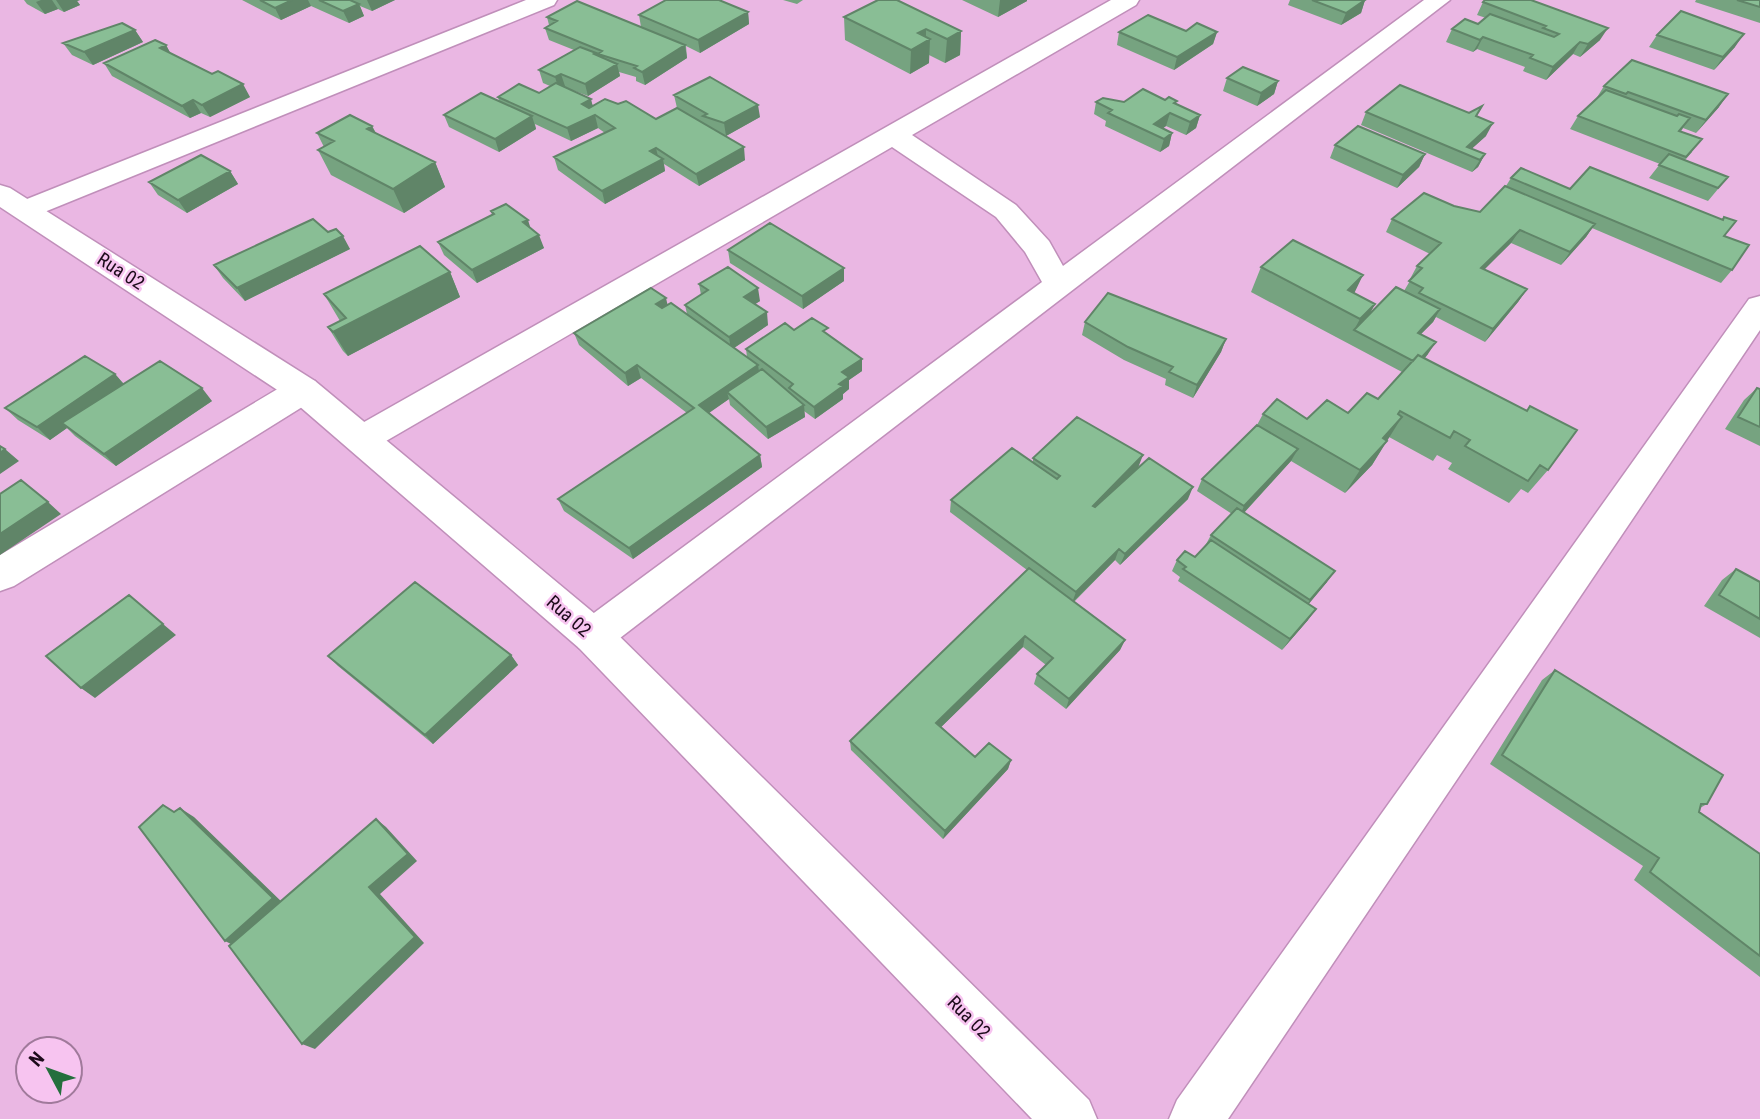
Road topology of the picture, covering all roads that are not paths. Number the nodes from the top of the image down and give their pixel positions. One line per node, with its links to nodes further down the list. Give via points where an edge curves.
1 (546, 0): 5 (street)
2 (1128, 0): 4 (street)
3 (1439, 0): 6 (street)
4 (893, 135): 6 (street, via 1006,211 1038,248); 9 (street)
5 (13, 201): 8 (street, Rua 02)
6 (1059, 286): 11 (street)
7 (1760, 306): 13 (street)
8 (303, 390): 9 (street, Rua 02); 10 (street)
9 (362, 439): 11 (street, Rua 02)
10 (0, 575)
11 (593, 636): 12 (street, Rua 02)
12 (1070, 1119)
13 (1196, 1119)

